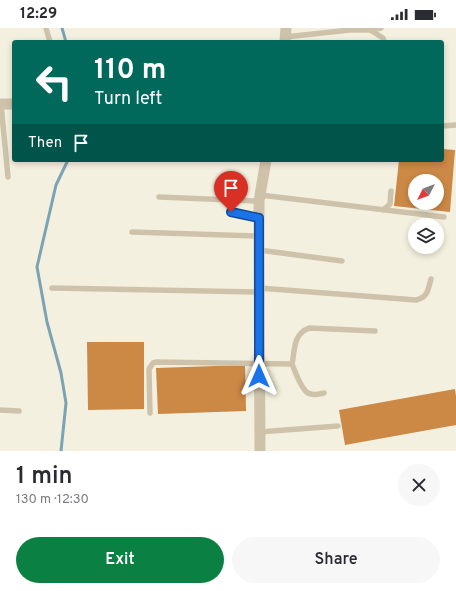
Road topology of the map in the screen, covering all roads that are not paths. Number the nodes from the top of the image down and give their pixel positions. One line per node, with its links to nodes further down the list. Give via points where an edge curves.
1 (46, 28): 6 (lane)
2 (381, 28): 4 (lane)
3 (350, 29): 4 (lane); 5 (lane)
4 (370, 30): 7 (lane)
5 (285, 36)
6 (49, 40)
7 (384, 40)
8 (1, 104): 9 (street); 13 (lane)
9 (12, 104)
10 (456, 125): 11 (lane)
11 (444, 126)
12 (266, 162): 16 (street)
13 (8, 177)
14 (391, 190): 17 (lane, via 390,204)
15 (159, 197): 16 (lane)
16 (260, 198): 17 (lane); 20 (street)
17 (383, 210): 19 (lane)
18 (231, 212): 20 (lane)
19 (444, 217)
20 (259, 218): 22 (street)
21 (132, 232): 22 (lane)
22 (259, 236): 23 (street)
23 (259, 250): 24 (lane); 27 (street)
24 (342, 261)
25 (431, 279): 27 (lane, via 427,294 416,300)
26 (52, 288): 27 (lane)
27 (259, 290): 29 (street)
28 (375, 331): 30 (lane, via 309,328 297,337)
29 (259, 363): 30 (lane); 34 (lane, via 153,363 149,369); 36 (street)
30 (292, 364): 31 (lane, via 308,393)
31 (324, 393)
32 (0, 410): 33 (lane)
33 (19, 411)
34 (150, 413)
35 (338, 426): 36 (lane)
36 (260, 432): 37 (street)
37 (260, 451)

